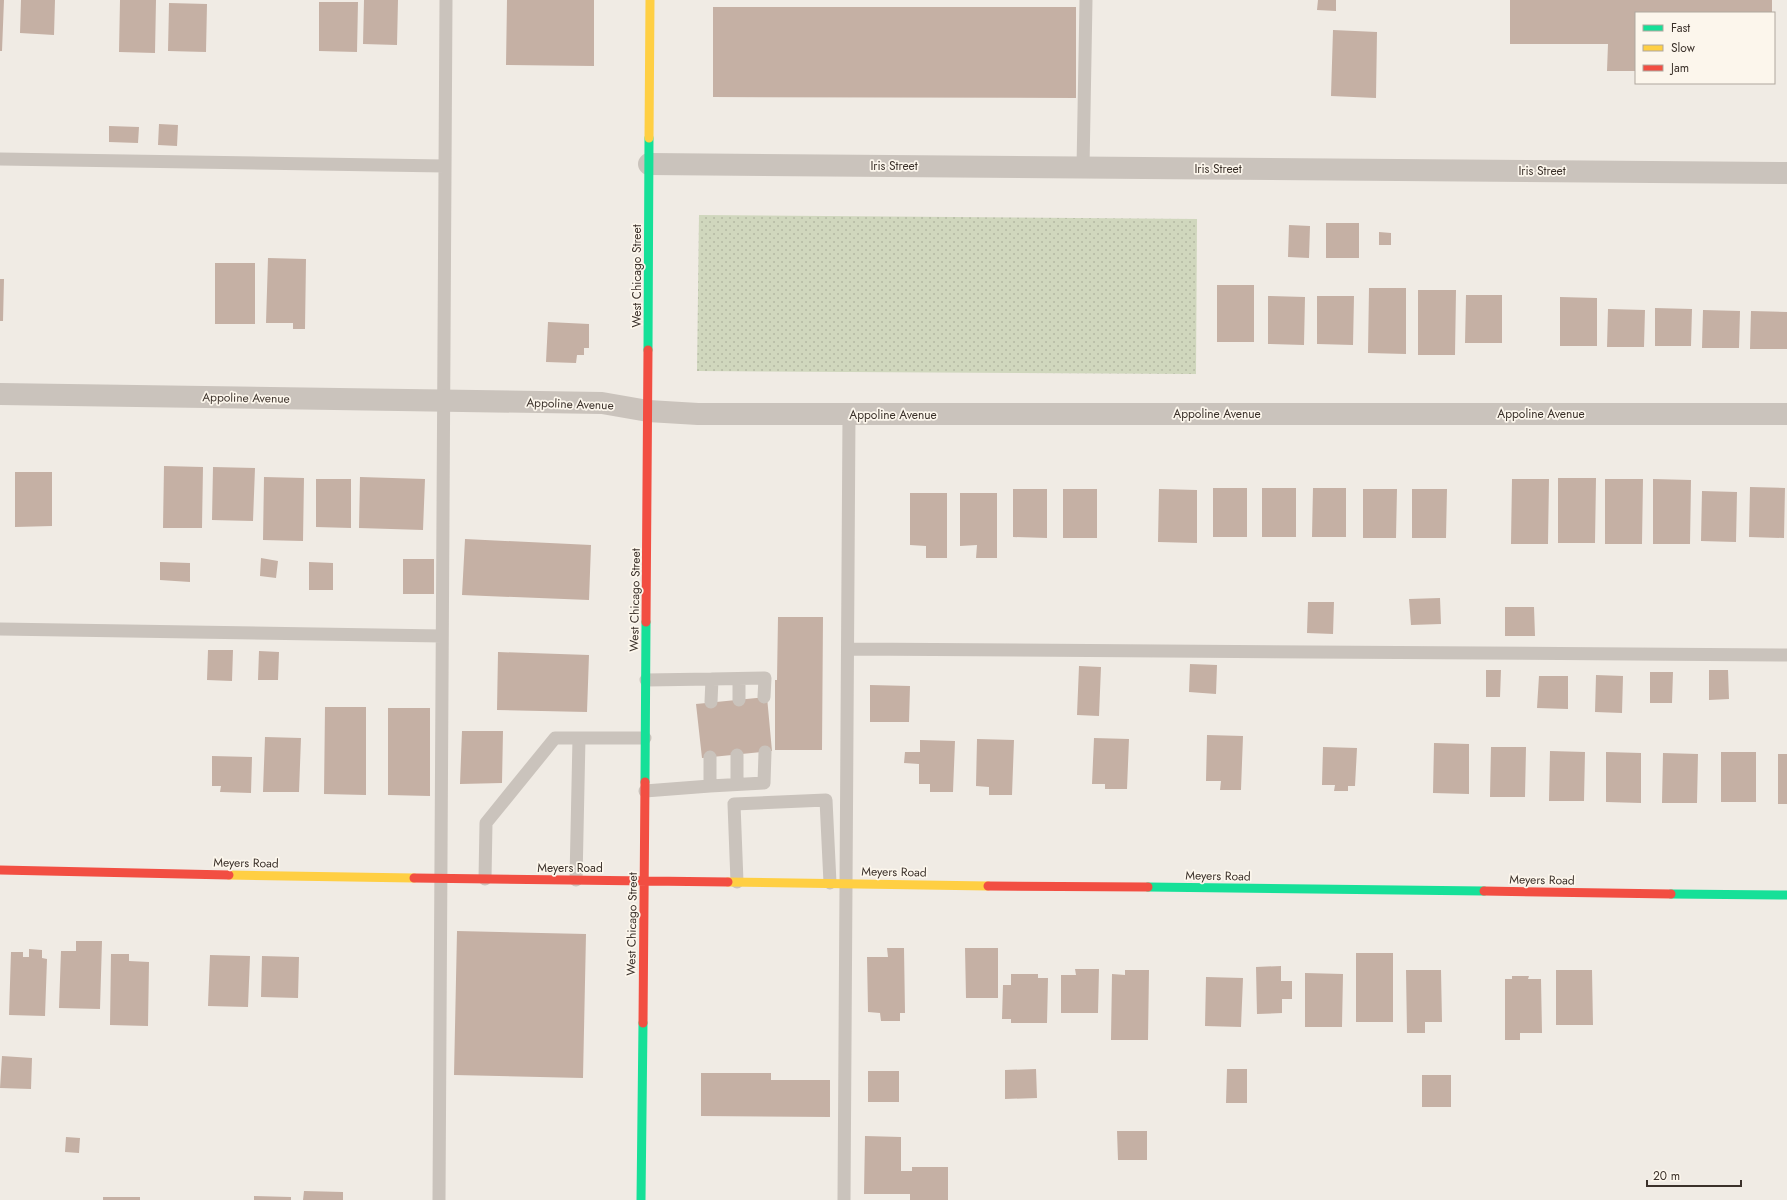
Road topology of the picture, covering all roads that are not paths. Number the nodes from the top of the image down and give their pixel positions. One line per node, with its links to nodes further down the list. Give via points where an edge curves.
1 (446, 0): 6 (lane)
2 (650, 0): 5 (street, West Chicago Street)
3 (1086, 0): 7 (lane)
4 (0, 159): 6 (lane)
5 (649, 164): 7 (street, Iris Street); 11 (street, West Chicago Street)
6 (444, 166): 10 (lane)
7 (1083, 168): 8 (street, Iris Street)
8 (1787, 173)
9 (0, 394): 10 (street, Appoline Avenue)
10 (443, 400): 11 (street, Appoline Avenue, via 602,403); 15 (lane)
11 (648, 411): 13 (street, Appoline Avenue, via 698,414); 20 (street, West Chicago Street)
12 (1787, 414): 13 (street, Appoline Avenue)
13 (849, 415): 16 (lane)
14 (0, 629): 15 (lane)
15 (442, 636): 34 (lane)
16 (848, 649): 17 (lane); 40 (lane)
17 (1787, 655)
18 (712, 679): 19 (lane); 20 (lane); 23 (lane)
19 (739, 679): 21 (lane, via 765,678); 22 (lane)
20 (646, 680): 25 (street, West Chicago Street)
21 (764, 697)
22 (739, 700)
23 (712, 702)
24 (579, 738): 25 (lane); 35 (lane, via 554,738 486,823); 36 (lane)
25 (645, 738): 31 (street, West Chicago Street)
26 (765, 752): 29 (lane, via 764,783)
27 (737, 755): 29 (lane)
28 (710, 757): 30 (lane)
29 (744, 784): 30 (lane); 32 (lane)
30 (710, 786): 31 (lane)
31 (645, 791): 37 (street, West Chicago Street)
32 (751, 803): 38 (lane, via 734,804); 39 (lane, via 826,800)
33 (0, 870): 34 (street, Meyers Road)
34 (441, 879): 35 (street, Meyers Road); 42 (lane)
35 (485, 879): 36 (street, Meyers Road)
36 (576, 880): 37 (street, Meyers Road)
37 (645, 880): 38 (street, Meyers Road); 43 (street, West Chicago Street)
38 (737, 882): 39 (street, Meyers Road)
39 (830, 883): 40 (street, Meyers Road)
40 (847, 883): 41 (street, Meyers Road); 44 (lane)
41 (1787, 895)
42 (439, 1200)
43 (641, 1200)
44 (844, 1200)

